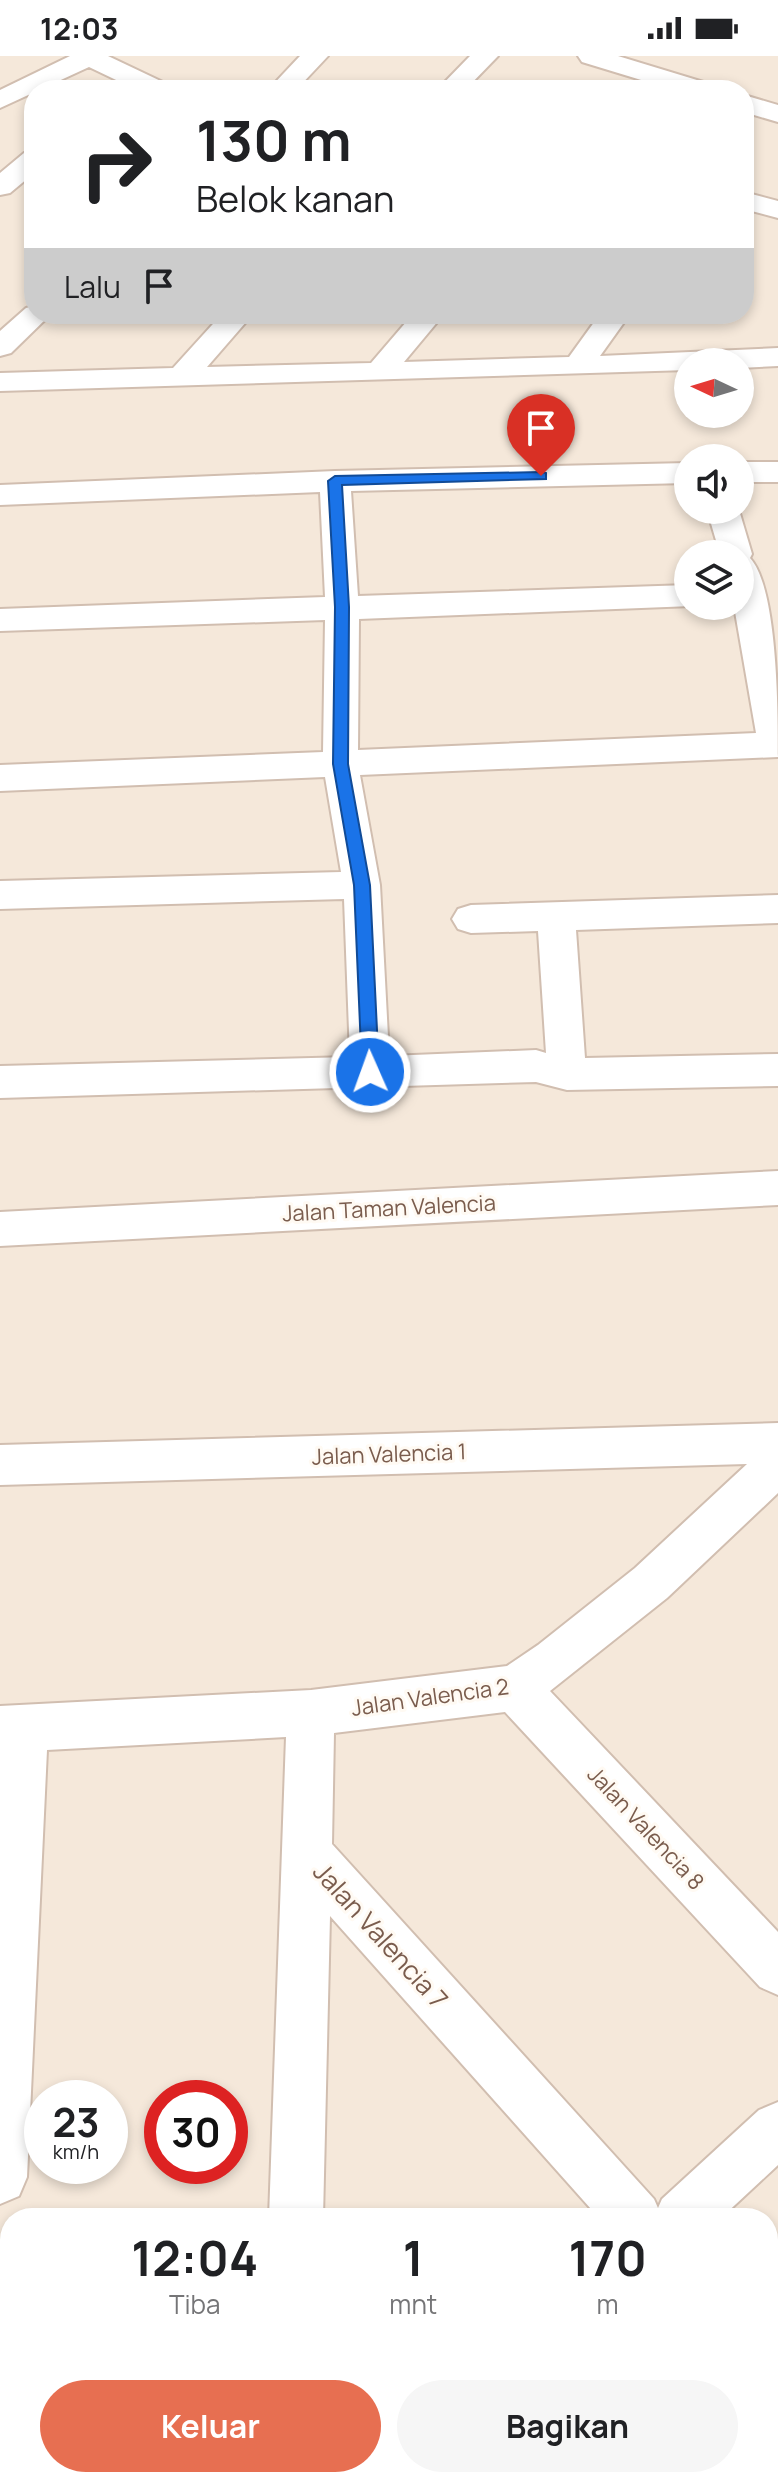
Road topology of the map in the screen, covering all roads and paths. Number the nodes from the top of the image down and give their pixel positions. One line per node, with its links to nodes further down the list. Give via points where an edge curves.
1 (88, 56): 6 (street); 7 (street)
2 (314, 56): 8 (street)
3 (485, 56): 9 (street)
4 (591, 56): 5 (street)
5 (643, 73): 10 (street)
6 (40, 80)
7 (128, 80)
8 (291, 80)
9 (460, 80)
10 (667, 80)
11 (24, 88): 12 (street)
12 (0, 100)
13 (754, 106): 14 (street)
14 (778, 114)
15 (24, 167): 16 (street)
16 (0, 187)
17 (754, 203): 18 (street)
18 (778, 210)
19 (25, 324): 23 (street)
20 (229, 324): 27 (street)
21 (420, 324): 26 (street)
22 (608, 324): 25 (street)
23 (0, 347)
24 (775, 352): 25 (street)
25 (578, 366): 26 (street)
26 (380, 371): 27 (street)
27 (181, 378): 28 (street)
28 (0, 382)
29 (754, 472): 30 (street)
30 (778, 472)
31 (674, 473): 32 (street)
32 (335, 481): 33 (street); 36 (street)
33 (0, 495)
34 (674, 596): 36 (street)
35 (754, 600): 38 (street)
36 (342, 607): 37 (street); 39 (street)
37 (0, 620)
38 (777, 745): 39 (street)
39 (340, 764): 40 (street); 41 (street)
40 (0, 778)
41 (362, 885): 42 (street); 47 (street)
42 (0, 895)
43 (778, 909): 44 (street)
44 (556, 915): 45 (street); 48 (street)
45 (471, 919)
46 (778, 1070): 48 (street)
47 (370, 1072): 48 (street, via 536,1066); 49 (street)
48 (567, 1074)
49 (0, 1082)
50 (778, 1188): 51 (street, Jalan Taman Valencia)
51 (0, 1229)
52 (778, 1443): 54 (street, Jalan Valencia 1)
53 (778, 1464): 55 (street, Jalan Valencia 2, via 651,1583)
54 (0, 1465)
55 (515, 1688): 56 (street, Jalan Valencia 2); 59 (street, Jalan Valencia 8)
56 (311, 1713): 57 (street, Jalan Valencia 2); 58 (street)
57 (12, 1729): 61 (street)
58 (307, 1853): 62 (street, Jalan Valencia 7); 63 (street, Jalan Valencia 7)
59 (778, 1969)
60 (778, 2129): 64 (street)
61 (0, 2177)
62 (296, 2208)
63 (626, 2208)
64 (692, 2208)

